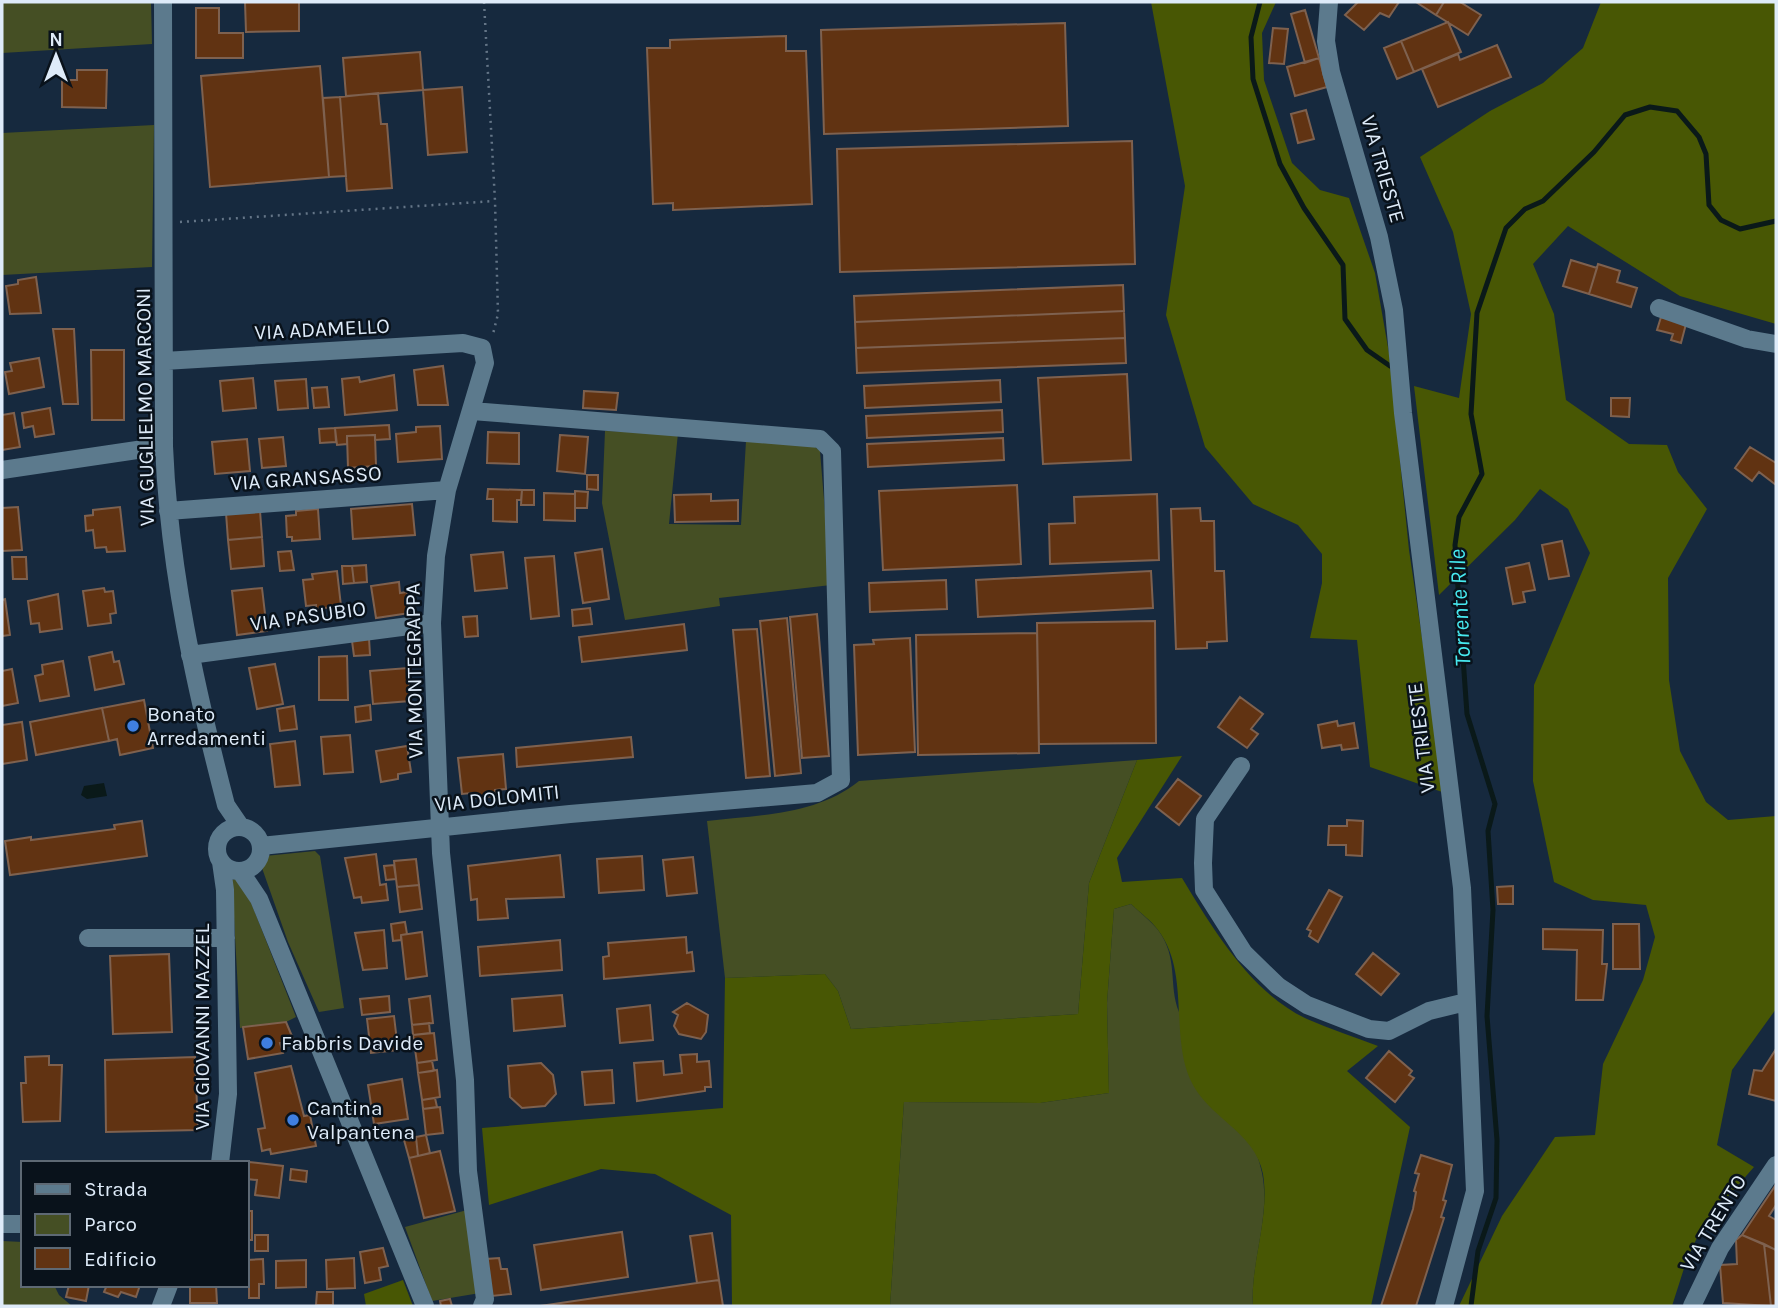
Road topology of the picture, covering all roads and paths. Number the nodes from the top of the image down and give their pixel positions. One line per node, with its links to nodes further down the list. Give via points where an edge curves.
1 (163, 2): 5 (street, VIA GUGLIELMO MARCONI)
2 (484, 2): 4 (path)
3 (1329, 2): 27 (street, VIA TRIESTE, via 1326,41 1331,72 1379,237 1394,310 1462,888)
4 (495, 201): 5 (path); 8 (path, via 498,314 494,333)
5 (166, 222): 9 (street, VIA GUGLIELMO MARCONI)
6 (1658, 308): 7 (street, via 1747,339)
7 (1776, 344)
8 (482, 348): 9 (street, VIA ADAMELLO, via 463,343); 10 (street, VIA MONTEGRAPPA, via 485,362)
9 (164, 361): 11 (street, VIA GUGLIELMO MARCONI)
10 (472, 411): 13 (street, VIA MONTEGRAPPA); 20 (street, VIA DOLOMITI, via 820,439 832,451 841,780 817,793)
11 (164, 446): 12 (street); 14 (street, VIA GUGLIELMO MARCONI)
12 (2, 470)
13 (447, 491): 14 (street, VIA GRANSASSO); 15 (street, VIA MONTEGRAPPA, via 436,556)
14 (168, 511): 16 (street, VIA GUGLIELMO MARCONI, via 173,567)
15 (432, 622): 16 (street, VIA PASUBIO); 20 (street, VIA MONTEGRAPPA)
16 (190, 655): 18 (street, VIA GUGLIELMO MARCONI)
17 (1241, 766): 27 (street, via 1205,819 1203,863 1204,890 1244,953 1278,986 1307,1005 1369,1029 1389,1031 1429,1011)
18 (226, 805): 19 (street, VIA GUGLIELMO MARCONI); 21 (street, VIA GUGLIELMO MARCONI)
19 (241, 827): 21 (street); 22 (street, via 254,833)
20 (440, 827): 22 (street, VIA DOLOMITI); 35 (street, VIA MONTEGRAPPA, via 465,1080 468,1171 485,1299)
21 (223, 833): 23 (street, via 216,849)
22 (259, 853): 23 (street, via 247,870); 24 (street)
23 (232, 868): 24 (street); 25 (street, VIA GIOVANNI MAZZEL, via 225,890)
24 (259, 899): 34 (street)
25 (226, 937): 26 (street); 28 (street, VIA GIOVANNI MAZZEL, via 228,1094)
26 (88, 938)
27 (1466, 1002): 36 (street, VIA TRIESTE, via 1475,1191)
28 (220, 1161)
29 (1776, 1165): 37 (street, VIA TRENTO, via 1720,1248)
30 (2, 1224): 31 (street)
31 (21, 1224)
32 (168, 1287): 33 (street)
33 (161, 1306)
34 (425, 1306)
35 (481, 1306)
36 (1444, 1306)
37 (1692, 1306)

